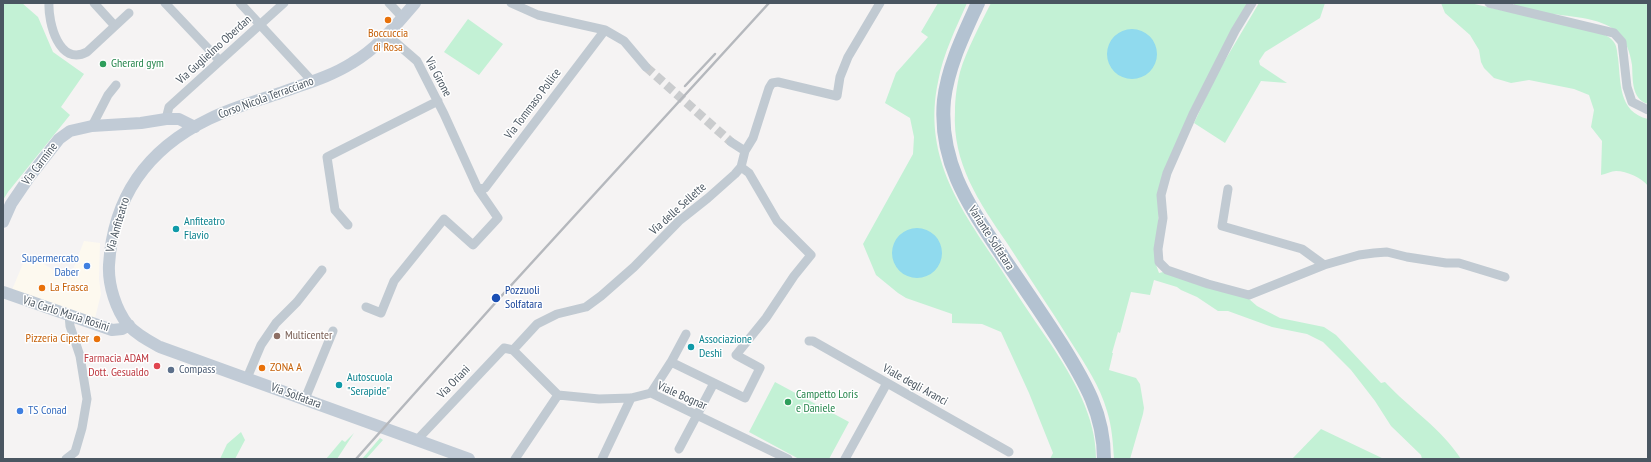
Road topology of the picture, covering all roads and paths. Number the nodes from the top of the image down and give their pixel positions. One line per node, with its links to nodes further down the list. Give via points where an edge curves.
1 (49, 3): 16 (street, via 50,21 56,39 75,55 87,52)
2 (94, 3): 16 (street)
3 (165, 3): 19 (street)
4 (240, 3): 15 (street)
5 (284, 3): 15 (street, Via Guglielmo Oberdan)
6 (389, 3): 14 (street)
7 (415, 3): 14 (main road, Corso Nicola Terracciano)
8 (511, 3): 17 (street, via 538,17)
9 (880, 3): 29 (street, Via delle Sellette, via 848,56 840,77 837,96 778,82 772,83 753,138)
10 (978, 3): 65 (main road, Variante Solfatara, via 953,60 944,99 945,139 950,161 956,180 976,217 1087,388 1101,426)
11 (1252, 3): 35 (street, via 1193,114 1167,173 1161,195 1163,218 1158,249 1159,262 1167,270 1249,295)
12 (1488, 3): 24 (street, via 1614,33 1622,42 1627,87 1632,102)
13 (130, 13): 16 (street)
14 (403, 18): 18 (main road, Corso Nicola Terracciano)
15 (259, 25): 19 (street, Via Guglielmo Oberdan); 21 (street)
16 (115, 26)
17 (605, 30): 20 (street, via 624,41); 31 (street, Via Tommaso Pollice, via 485,188)
18 (387, 35): 21 (main road, Corso Nicola Terracciano, via 352,64); 23 (street, Via Girone, via 417,61)
19 (219, 60): 25 (street, Via Guglielmo Oberdan, via 169,107)
20 (646, 67)
21 (312, 81): 27 (main road, Corso Nicola Terracciano, via 232,109)
22 (116, 85): 26 (street)
23 (438, 101): 31 (street, Via Girone); 34 (street, via 327,157 335,210)
24 (1648, 110)
25 (166, 119): 26 (main road); 27 (main road, via 179,119)
26 (92, 126): 33 (main road, Via Carmine, via 70,131 59,139 11,204)
27 (195, 127): 41 (main road, Via Anfiteatro, via 174,140 145,166 132,184 122,207 110,247 108,271 112,292)
28 (731, 142): 29 (street)
29 (745, 152): 30 (street, Via delle Sellette)
30 (741, 167): 45 (street, Via delle Sellette, via 586,308 557,314 537,324); 48 (street, via 750,173 777,221 811,255 736,355 760,368 745,398)
31 (478, 189): 39 (street, Via Girone, via 498,218 473,245 444,220 394,281 381,313)
32 (1228, 189): 35 (street, via 1222,226 1302,249)
33 (3, 222)
34 (348, 225)
35 (1324, 265): 37 (street, via 1359,255 1386,252 1459,263)
36 (322, 270): 47 (street, via 276,323 261,345)
37 (1505, 277)
38 (3, 292): 40 (main road, Via Carlo Maria Rosini)
39 (366, 307)
40 (69, 315): 41 (main road, Via Carlo Maria Rosini, via 112,330); 58 (street, via 80,356 87,399)
41 (129, 325): 47 (main road, Via Solfatara, via 142,338 160,347)
42 (333, 331): 53 (street)
43 (686, 334): 46 (street)
44 (809, 341): 49 (street, Viale degli Aranci)
45 (513, 350): 51 (street); 55 (street, Via Oriani, via 504,348)
46 (671, 362): 48 (street); 50 (street)
47 (247, 378): 53 (main road, Via Solfatara)
48 (714, 383): 54 (street)
49 (887, 384): 57 (street, Viale degli Aranci); 64 (street)
50 (651, 393): 52 (street, Viale Bognar); 54 (street, Viale Bognar)
51 (558, 395): 52 (street, Viale Bognar, via 599,399); 61 (street)
52 (632, 398): 62 (street)
53 (305, 399): 55 (main road, Via Solfatara)
54 (697, 416): 56 (street); 63 (street, Viale Bognar)
55 (417, 440): 60 (main road, Via Solfatara)
56 (679, 449)
57 (1009, 452)
58 (75, 456): 59 (street)
59 (66, 459)
60 (469, 459)
61 (514, 459)
62 (602, 459)
63 (788, 459)
64 (845, 459)
65 (1104, 459)

